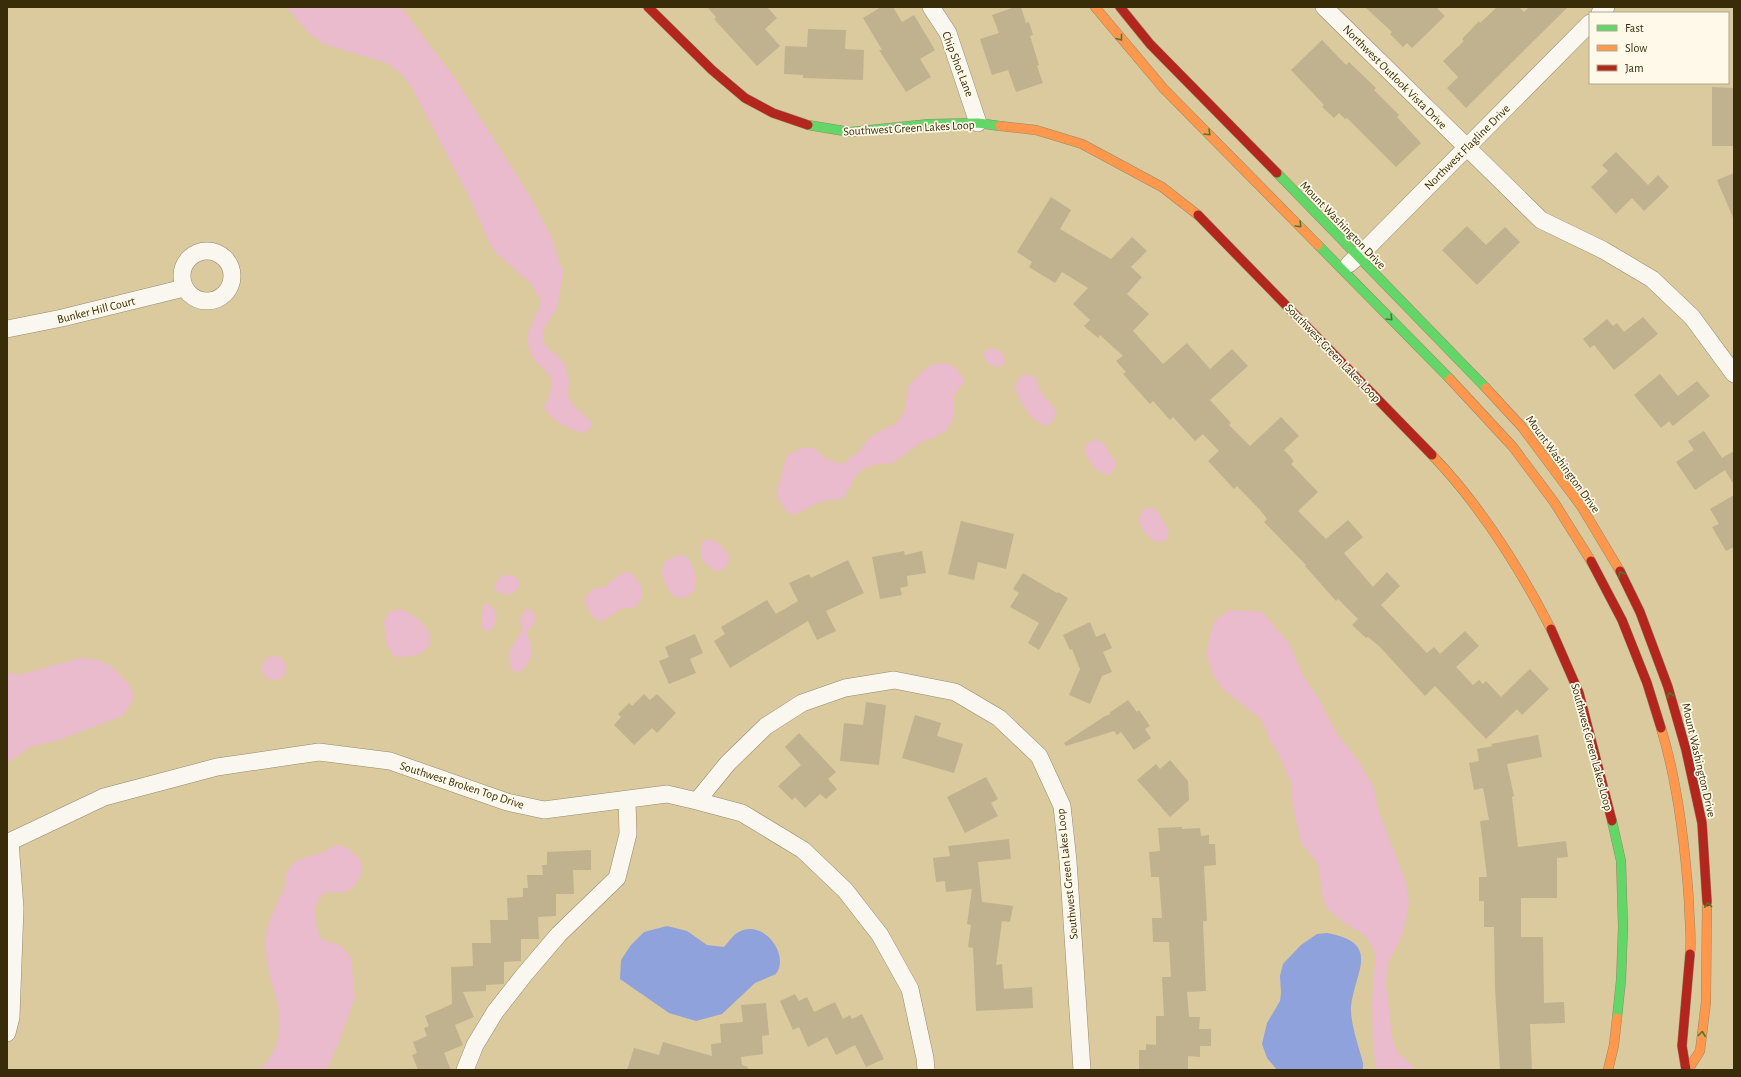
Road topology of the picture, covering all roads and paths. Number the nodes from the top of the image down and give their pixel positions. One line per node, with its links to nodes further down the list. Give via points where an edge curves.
1 (648, 7): 7 (main road, Southwest Green Lakes Loop, via 735,91 768,110 804,124 850,132 929,124)
2 (931, 7): 7 (street, Chip Shot Lane, via 948,33)
3 (1095, 7): 10 (main road, Mount Washington Drive, one-way to 10, via 1164,89)
4 (1120, 7): 9 (main road, Mount Washington Drive, via 1150,44)
5 (1324, 7): 8 (street, Northwest Outlook Vista Drive)
6 (1589, 24): 8 (street, Northwest Flagline Drive)
7 (978, 124): 21 (main road, Southwest Green Lakes Loop, via 1036,130 1082,144 1162,187 1197,214 1456,480 1489,525 1530,588 1579,693 1621,861 1621,980 1614,1045)
8 (1466, 148): 9 (street, Northwest Flagline Drive); 13 (street, Northwest Outlook Vista Drive, via 1541,220 1603,250 1652,279 1692,318)
9 (1357, 256): 10 (street, Northwest Flagline Drive); 22 (main road, Mount Washington Drive, one-way to 9, via 1700,1051 1706,1002 1708,910 1702,823 1686,750 1668,687 1640,612 1618,567 1581,506 1522,427)
10 (1343, 270): 22 (main road, Mount Washington Drive, one-way to 22, via 1513,447 1554,502 1592,560 1622,620 1647,683 1662,731 1679,810 1687,874 1691,946 1682,1046)
11 (184, 288): 12 (street, Bunker Hill Court)
12 (7, 329)
13 (1734, 374)
14 (627, 801): 15 (street, Southwest Broken Top Drive, via 667,794); 16 (street, Southwest Broken Top Drive, via 544,810 507,802 390,761 319,752 217,767 104,797); 18 (street, via 628,834 617,878 559,934 524,975 475,1045)
15 (697, 801): 19 (street, Southwest Broken Top Drive, via 742,813 803,850 845,890 880,935 910,989); 20 (street, Southwest Green Lakes Loop, via 728,763 766,726 802,703 845,688 894,680 955,692 999,718 1039,756 1062,806)
16 (8, 843): 17 (street, via 15,908 11,1017)
17 (7, 1033)
18 (464, 1070)
19 (926, 1070)
20 (1082, 1070)
21 (1608, 1070)
22 (1687, 1070)

